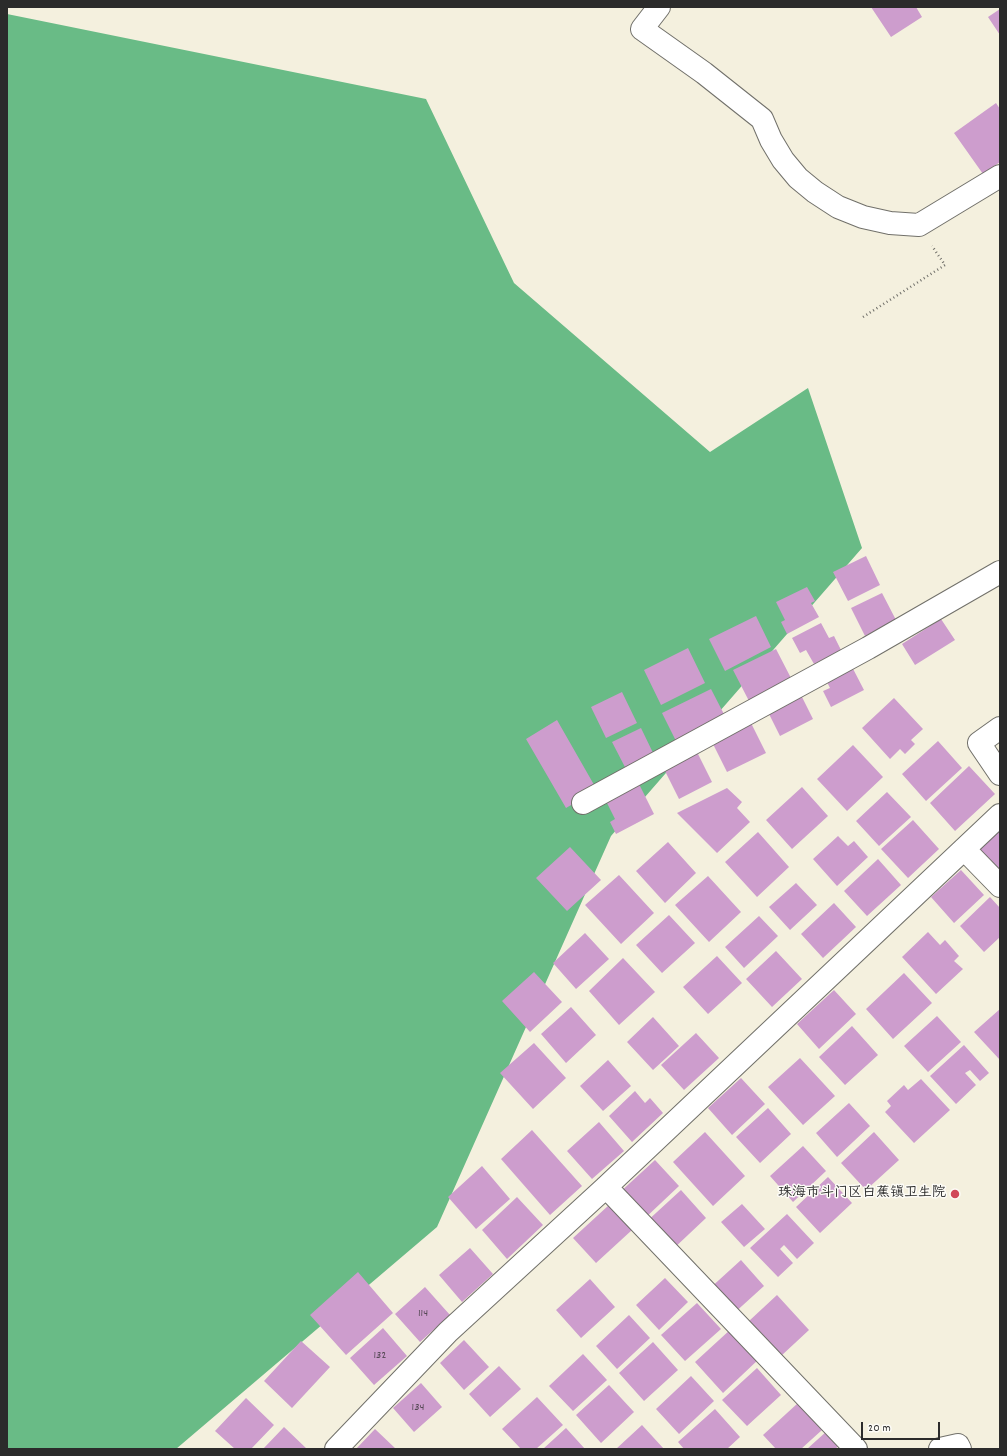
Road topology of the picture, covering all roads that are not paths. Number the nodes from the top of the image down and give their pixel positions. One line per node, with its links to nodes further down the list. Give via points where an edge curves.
1 (659, 7): 2 (street, via 642,29 762,119 783,160 798,178 838,207 863,217 890,223 919,225)
2 (1000, 176)
3 (999, 577): 6 (street)
4 (1000, 728): 5 (street, via 979,744)
5 (1000, 774)
6 (582, 803)
7 (1000, 815): 8 (street)
8 (964, 849): 9 (street); 10 (street)
9 (1000, 886)
10 (606, 1187): 11 (street, via 448,1332); 12 (street)
11 (336, 1449)
12 (856, 1449)
13 (940, 1449): 14 (street, via 958,1446)
14 (960, 1449)

